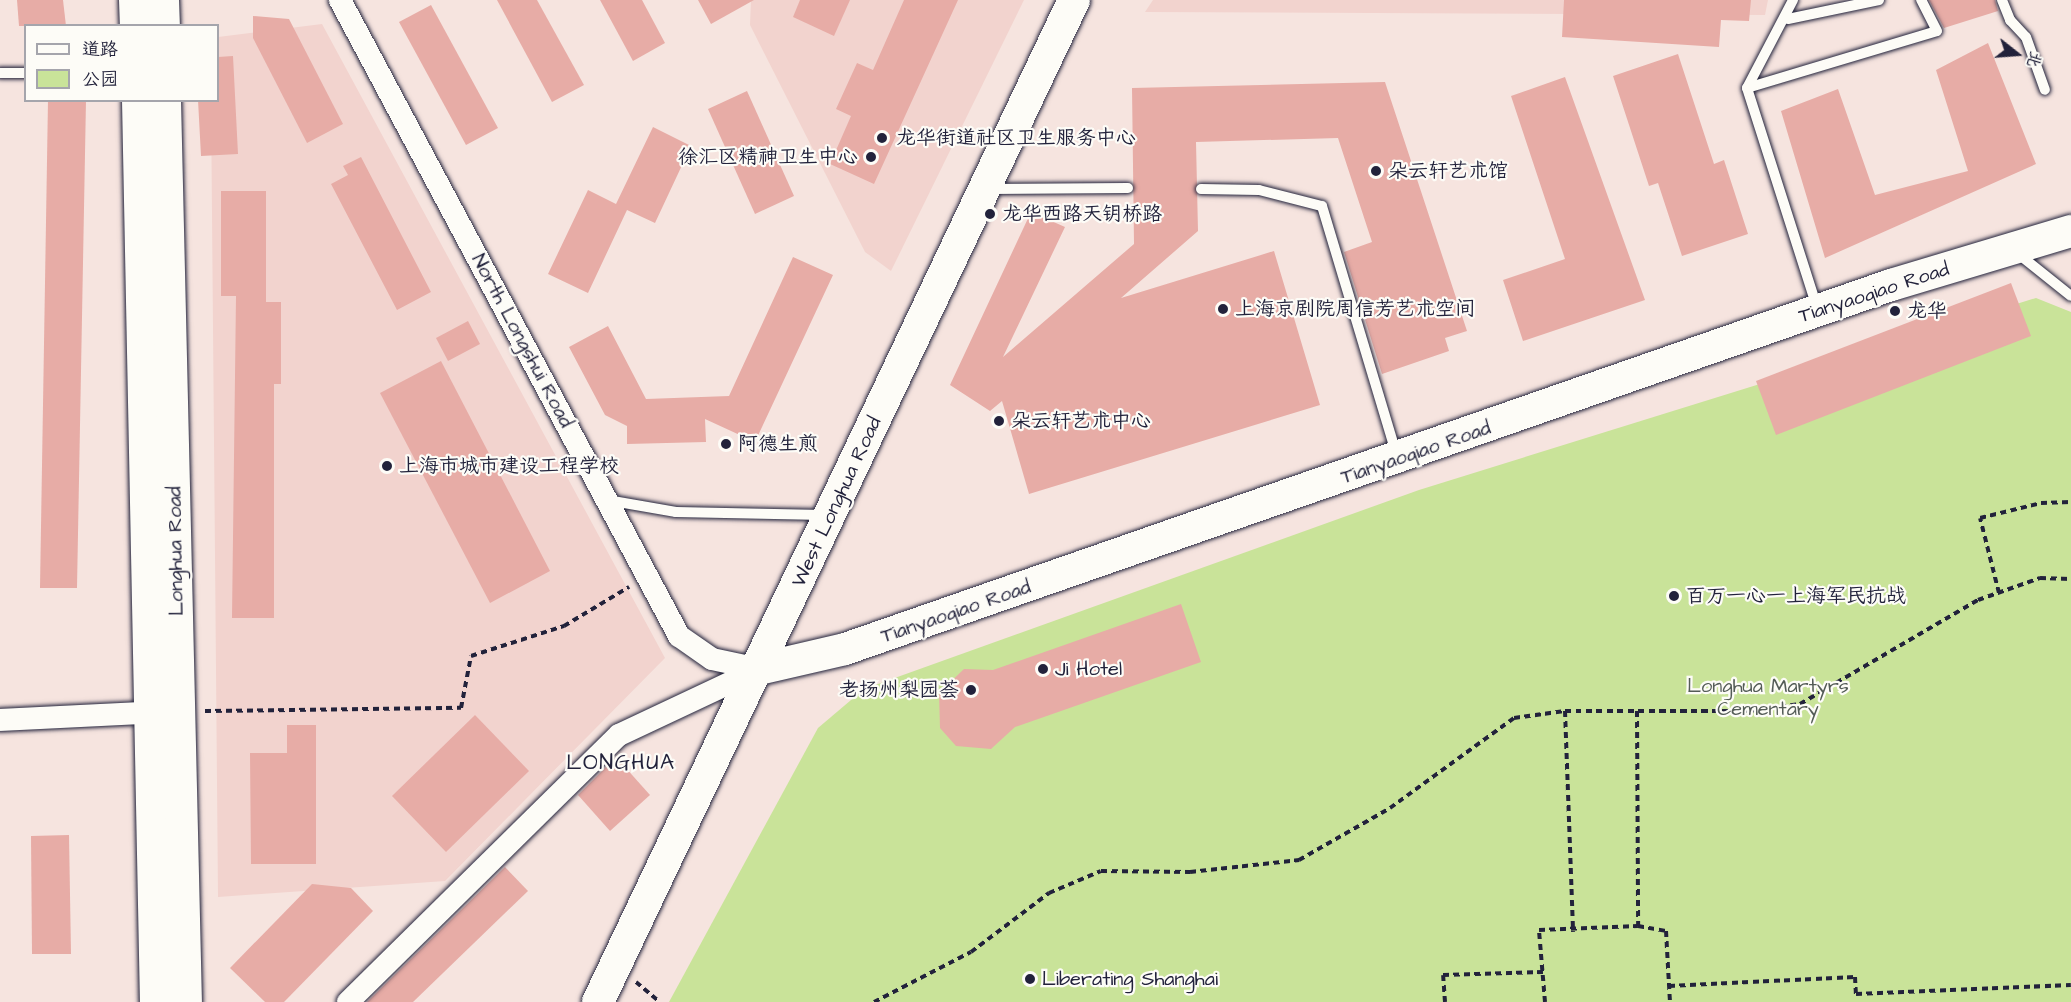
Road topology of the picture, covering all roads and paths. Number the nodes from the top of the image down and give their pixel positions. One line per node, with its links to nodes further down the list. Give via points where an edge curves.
1 (135, 0): 10 (street)
2 (163, 0): 11 (street)
3 (340, 0): 26 (street, North Longshui Road)
4 (1074, 0): 19 (street, West Longhua Road)
5 (1793, 0): 9 (lane)
6 (1879, 0): 9 (lane)
7 (1921, 0): 14 (lane, via 1937,31)
8 (2002, 0): 15 (lane, via 2010,20 2026,37)
9 (1788, 19): 14 (lane)
10 (136, 24)
11 (164, 24)
12 (0, 73): 13 (lane)
13 (24, 73)
14 (1747, 88): 24 (lane)
15 (2045, 90)
16 (138, 102): 35 (street, Longhua Road)
17 (165, 102): 35 (street, Longhua Road)
18 (1128, 188): 19 (lane)
19 (984, 189): 28 (street, West Longhua Road)
20 (1201, 189): 25 (lane, via 1258,190 1322,206)
21 (2071, 231): 22 (street, Tianyaoqiao Road)
22 (2013, 249): 23 (lane); 24 (street, Tianyaoqiao Road)
23 (2071, 296)
24 (1818, 311): 25 (street, Tianyaoqiao Road)
25 (1398, 460): 32 (street, Tianyaoqiao Road, via 845,650)
26 (608, 500): 28 (lane, via 676,512); 29 (street, North Longshui Road)
27 (2071, 502): 31 (path, via 2041,503 1980,518)
28 (831, 516): 32 (street, West Longhua Road)
29 (647, 576): 32 (street, North Longshui Road, via 679,636 712,659); 35 (path, via 564,626 471,656 461,708)
30 (2071, 579): 31 (path, via 2040,578)
31 (1999, 592): 34 (path, via 1800,704 1749,711)
32 (759, 669): 44 (street, via 619,735); 45 (street, West Longhua Road)
33 (1565, 711): 34 (path); 38 (path); 46 (path, via 1514,718 1390,808 1299,860 1190,872 1101,871 1049,892 971,952)
34 (1636, 711): 37 (path)
35 (166, 712): 36 (street); 42 (street, Longhua Road); 43 (street, Longhua Road)
36 (0, 720)
37 (1638, 926): 38 (path); 41 (path, via 1666,930)
38 (1573, 932): 39 (path, via 1539,930)
39 (1543, 972): 47 (path, via 1443,975); 48 (path)
40 (2071, 985): 41 (path, via 1856,994 1855,977)
41 (1669, 987): 49 (path)
42 (156, 1002)
43 (186, 1002)
44 (348, 1002)
45 (598, 1002)
46 (874, 1002)
47 (1445, 1002)
48 (1545, 1002)
49 (1670, 1002)

